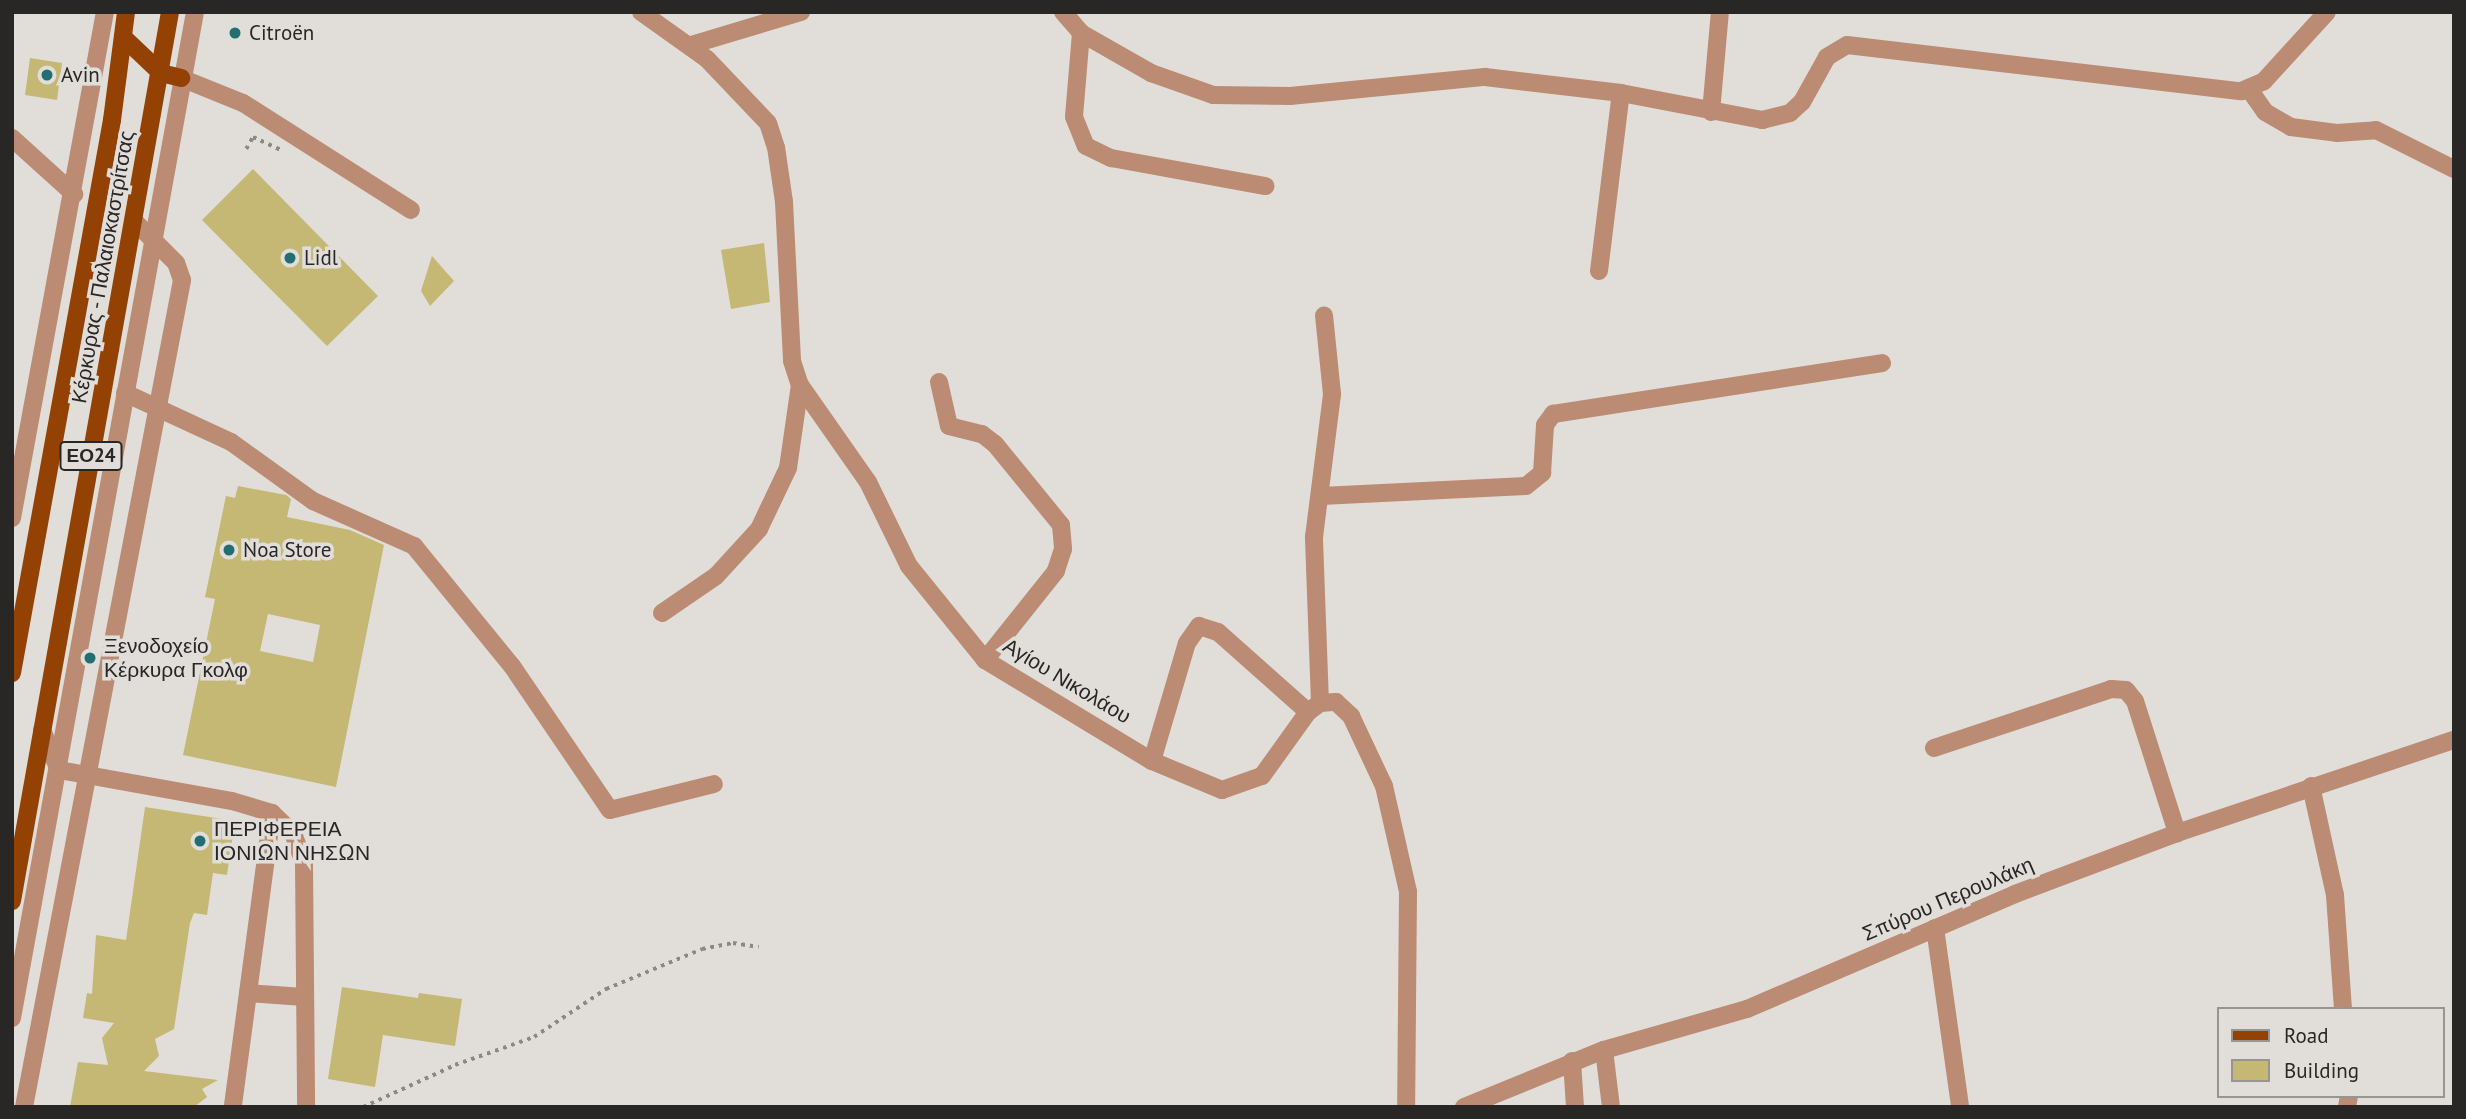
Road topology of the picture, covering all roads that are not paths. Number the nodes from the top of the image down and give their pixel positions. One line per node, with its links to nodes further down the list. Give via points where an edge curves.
1 (105, 12): 21 (street)
2 (126, 12): 11 (main road, Κέρκυρας - Παλαιοκαστρίτσας / ΕΟ24)
3 (170, 12): 13 (main road, Κέρκυρας - Παλαιοκαστρίτσας / ΕΟ24)
4 (195, 12): 14 (street)
5 (641, 12): 12 (street, Αγίου Νικολάου)
6 (801, 12): 12 (street)
7 (1063, 12): 10 (street)
8 (1720, 12): 17 (street)
9 (2326, 12): 15 (street, via 2270,75)
10 (1081, 33): 16 (street, via 1151,73 1213,95 1290,96 1485,77); 20 (street, via 1074,117 1086,146 1111,158)
11 (123, 37): 13 (main road); 36 (main road, Κέρκυρας - Παλαιοκαστρίτσας / ΕΟ24)
12 (691, 45): 29 (street, Αγίου Νικολάου, via 742,92 773,134 784,202 792,361)
13 (161, 73): 14 (main road); 23 (main road, Κέρκυρας - Παλαιοκαστρίτσας / ΕΟ24)
14 (181, 78): 22 (street, via 243,103); 24 (street)
15 (2249, 89): 17 (street, via 2200,88 1847,45 1827,57 1802,102 1790,113 1762,120); 19 (street, via 2265,112 2291,127 2337,133 2376,130)
16 (1621, 93): 17 (street); 25 (street)
17 (1711, 112)
18 (12, 138): 21 (street)
19 (2454, 169)
20 (1265, 186)
21 (74, 194): 33 (street)
22 (411, 210)
23 (135, 222): 24 (street); 38 (main road, Κέρκυρας - Παλαιοκαστρίτσας / ΕΟ24)
24 (153, 240): 30 (street); 31 (street, via 182,275)
25 (1599, 271)
26 (1324, 315): 32 (street, via 1332,394)
27 (1882, 363): 32 (street, via 1553,414 1545,425 1542,473 1526,486)
28 (940, 382): 35 (street, via 949,426 982,434 995,444 1061,525 1063,549 1056,571)
29 (800, 385): 34 (street, via 788,468 765,520 716,576); 35 (street, Αγίου Νικολάου, via 868,482 909,566)
30 (125, 393): 31 (street); 42 (street)
31 (159, 408): 43 (street); 44 (street, via 231,442 313,501 415,546 512,666 610,810)
32 (1321, 496): 37 (street, via 1314,537)
33 (12, 518)
34 (662, 613)
35 (985, 660): 41 (street, Αγίου Νικολάου)
36 (13, 667)
37 (1314, 708): 41 (street, Αγίου Νικολάου, via 1269,769 1235,789 1205,786); 41 (street, via 1218,632 1199,626 1187,643); 59 (street, via 1336,702 1351,716 1384,786 1395,828 1410,919)
38 (42, 730): 42 (street); 48 (main road, Κέρκυρας - Παλαιοκαστρίτσας / ΕΟ24)
39 (2454, 740): 45 (street, Σπύρου Περουλάκη)
40 (1934, 748): 47 (street, via 2111,689 2126,690 2135,701)
41 (1152, 761)
42 (59, 769): 43 (street); 53 (street)
43 (90, 775): 46 (street, via 232,801); 56 (street)
44 (713, 784)
45 (2311, 786): 47 (street, Σπύρου Περουλάκη); 52 (street, via 2330,860)
46 (272, 814): 50 (street); 51 (street, via 293,832 304,864)
47 (2177, 833): 49 (street, Σπύρου Περουλάκη)
48 (12, 901)
49 (1935, 928): 54 (street, Σπύρου Περουλάκη, via 1748,1009); 63 (street)
50 (248, 993): 51 (street); 57 (street)
51 (304, 998): 58 (street)
52 (2343, 1007)
53 (12, 1018)
54 (1604, 1050): 55 (street, Σπύρου Περουλάκη); 62 (street)
55 (1572, 1061): 60 (street, Σπύρου Περουλάκη); 61 (street)
56 (24, 1107)
57 (233, 1107)
58 (306, 1107)
59 (1406, 1107)
60 (1464, 1107)
61 (1575, 1107)
62 (1611, 1107)
63 (1960, 1107)

